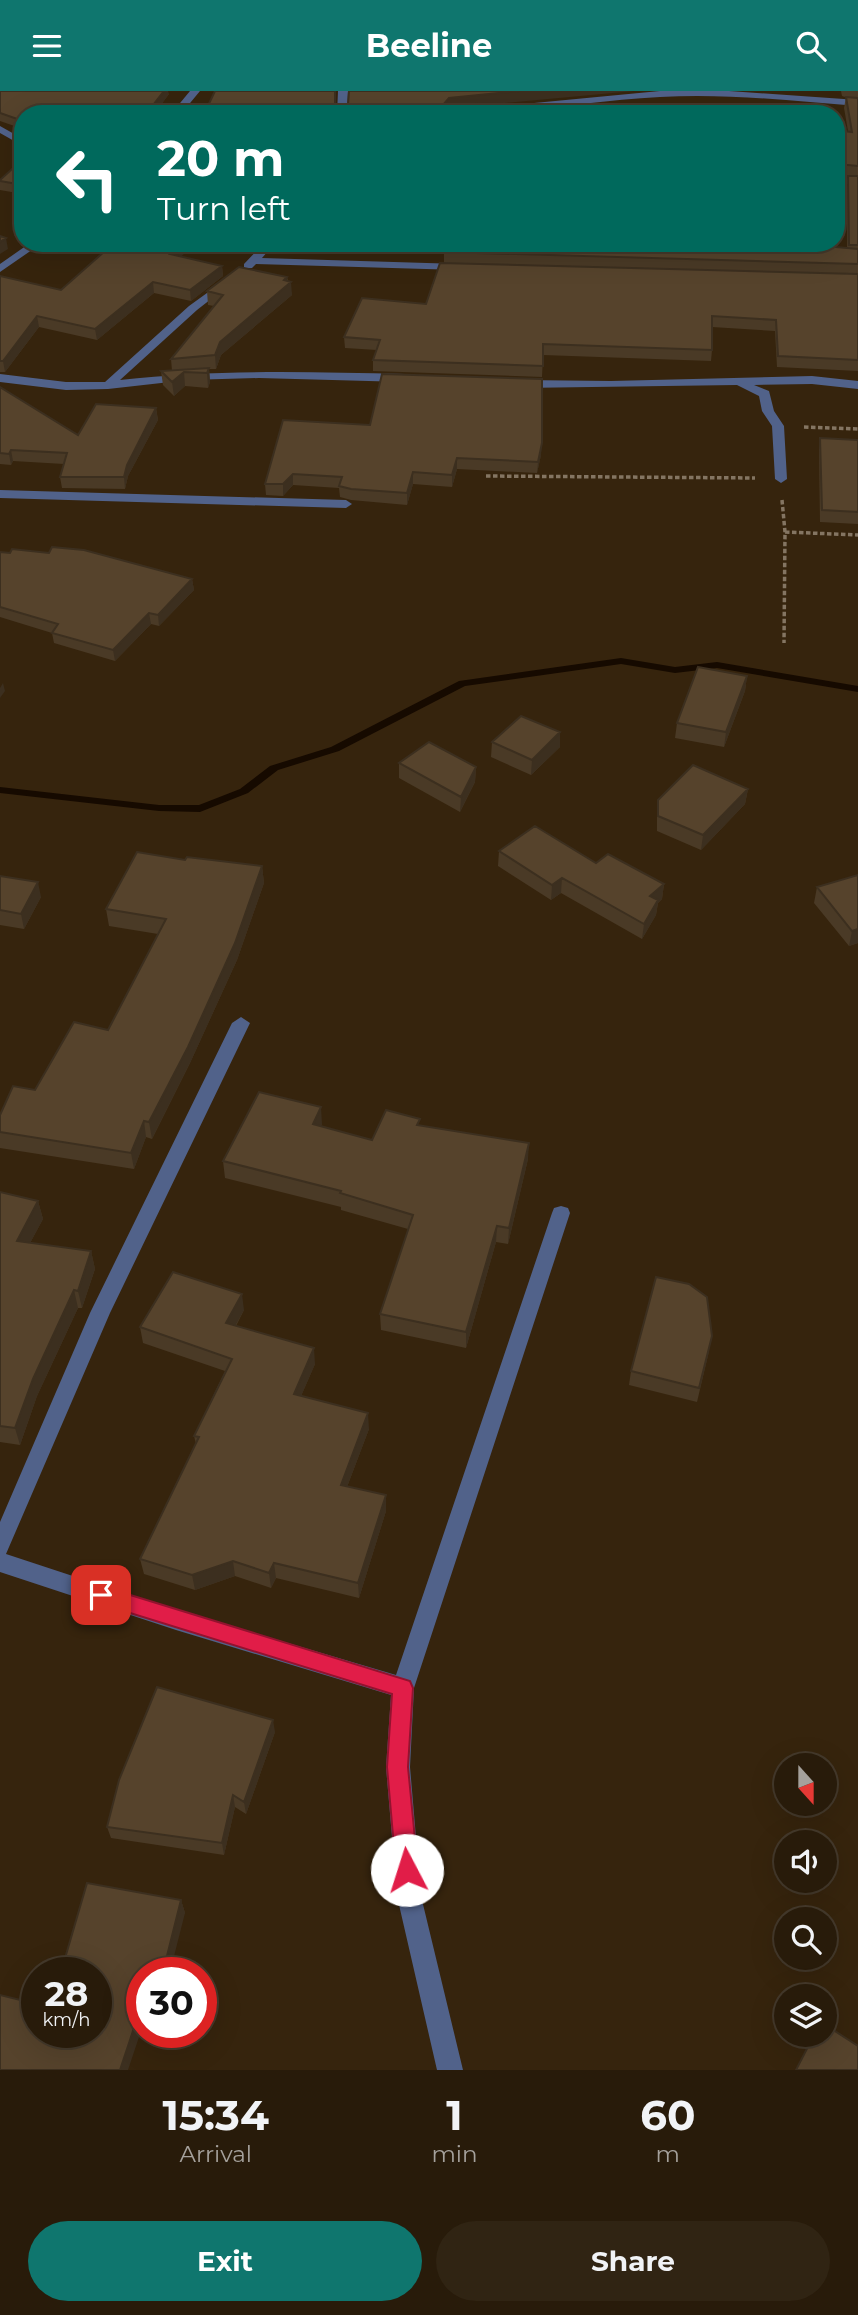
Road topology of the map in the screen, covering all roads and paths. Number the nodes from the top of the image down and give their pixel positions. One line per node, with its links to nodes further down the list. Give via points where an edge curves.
1 (195, 91): 3 (street)
2 (858, 103): 4 (street, via 686,93)
3 (183, 105)
4 (551, 105)
5 (24, 252): 9 (street)
6 (262, 252): 7 (street)
7 (254, 261): 8 (street); 14 (street, via 193,308)
8 (471, 267)
9 (0, 269)
10 (0, 378): 14 (street, via 66,386)
11 (424, 379): 14 (street, via 259,374)
12 (735, 382): 13 (street); 15 (street, via 812,380); 16 (street, via 765,394 768,411)
13 (511, 384)
14 (108, 385)
15 (858, 385)
16 (778, 426): 17 (path); 19 (street)
17 (858, 429)
18 (486, 476): 19 (path)
19 (781, 479): 22 (path)
20 (0, 494): 21 (street)
21 (346, 504)
22 (785, 532): 23 (path); 24 (path)
23 (858, 535)
24 (784, 643)
25 (241, 1023): 27 (street, via 100,1313)
26 (561, 1213): 29 (street)
27 (0, 1546)
28 (0, 1562): 29 (street)
29 (403, 1688): 30 (street, via 398,1767 409,1896)
30 (450, 2070)

